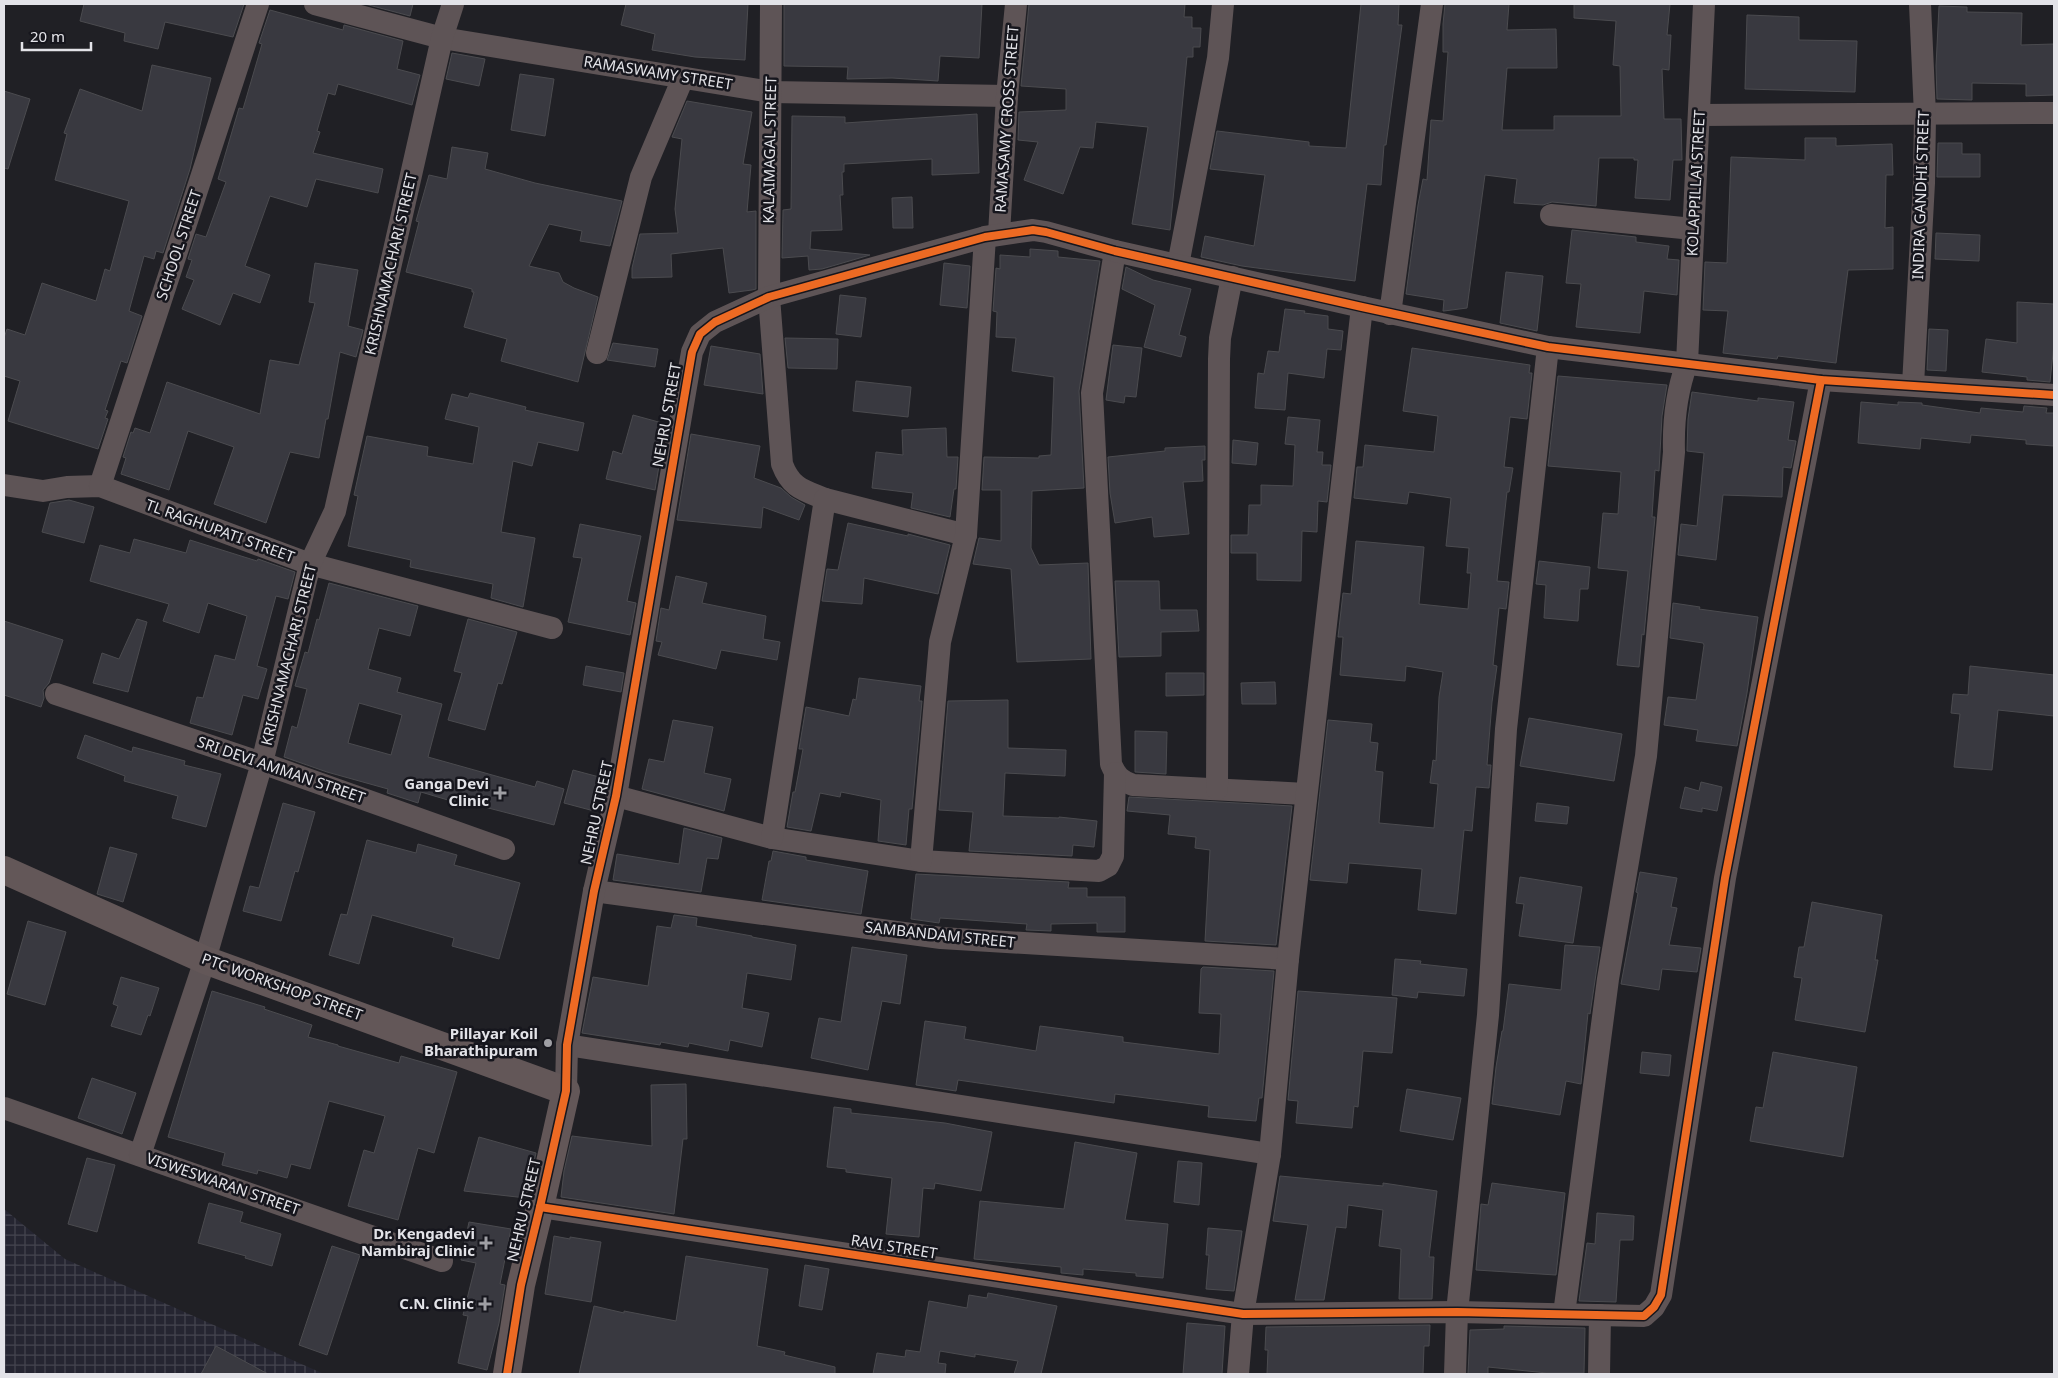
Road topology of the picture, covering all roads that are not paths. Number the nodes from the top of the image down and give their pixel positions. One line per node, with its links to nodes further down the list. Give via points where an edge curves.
1 (258, 4): 33 (street, SCHOOL STREET)
2 (316, 4): 10 (street, RAMASWAMY STREET)
3 (453, 4): 10 (street, KRISHNAMACHARI STREET)
4 (771, 4): 12 (street, KALAIMAGAL STREET)
5 (1016, 4): 13 (street, RAMASAMY CROSS STREET)
6 (1223, 4): 21 (street, via 1218,58)
7 (1432, 4): 25 (street)
8 (1704, 4): 15 (street, KOLAPPILLAI STREET)
9 (1920, 4): 16 (street, INDIRA GANDHI STREET)
10 (442, 38): 11 (street, RAMASWAMY STREET); 36 (street, KRISHNAMACHARI STREET, via 335,510)
11 (683, 78): 12 (street, RAMASWAMY STREET); 27 (street, via 641,177)
12 (771, 92): 13 (street, RAMASWAMY STREET); 23 (street, KALAIMAGAL STREET)
13 (1007, 96): 19 (street, RAMASAMY CROSS STREET)
14 (2054, 113): 16 (street)
15 (1699, 115): 16 (street); 18 (street, KOLAPPILLAI STREET)
16 (1925, 115): 30 (street, INDIRA GANDHI STREET)
17 (1551, 215): 18 (street)
18 (1693, 229): 28 (street, KOLAPPILLAI STREET)
19 (992, 236): 20 (street, NEHRU STREET, via 1033,230); 23 (street, NEHRU STREET); 35 (street, RAMASAMY CROSS STREET)
20 (1116, 251): 21 (street, NEHRU STREET); 40 (street, via 1092,393 1110,764)
21 (1178, 265): 22 (street, NEHRU STREET)
22 (1232, 278): 24 (street, NEHRU STREET); 41 (street, via 1219,359)
23 (769, 297): 34 (street, KALAIMAGAL STREET, via 782,464 787,477 797,487); 43 (street, NEHRU STREET, via 715,322 700,334 692,352)
24 (1362, 307): 25 (street, NEHRU STREET); 42 (street)
25 (1390, 314): 26 (street, NEHRU STREET)
26 (1548, 347): 28 (street, NEHRU STREET); 58 (street, via 1506,730 1488,1015)
27 (597, 353)
28 (1687, 363): 29 (street, NEHRU STREET); 60 (street, KOLAPPILLAI STREET, via 1678,386 1673,424 1674,452 1646,756 1608,979)
29 (1821, 380): 30 (street, NEHRU STREET); 61 (street, RAVI STREET, via 1725,878 1661,1295 1644,1316)
30 (1913, 386): 31 (street, NEHRU STREET)
31 (2054, 395)
32 (4, 485): 33 (street, TL RAGHUPATI STREET, via 43,492)
33 (100, 486): 36 (street, TL RAGHUPATI STREET)
34 (825, 499): 35 (street, KALAIMAGAL STREET); 44 (street)
35 (966, 535): 46 (street, RAMASAMY CROSS STREET, via 940,642)
36 (310, 564): 37 (street, TL RAGHUPATI STREET); 39 (street, KRISHNAMACHARI STREET)
37 (552, 628)
38 (56, 694): 39 (street, SRI DEVI AMMAN STREET)
39 (262, 763): 45 (street, SRI DEVI AMMAN STREET); 50 (street, KRISHNAMACHARI STREET)
40 (1114, 773): 41 (street, via 1133,785); 46 (street, via 1113,856 1108,866 1099,871)
41 (1217, 789): 42 (street)
42 (1306, 794): 49 (street)
43 (616, 796): 44 (street); 48 (street, NEHRU STREET)
44 (772, 838): 46 (street)
45 (504, 849)
46 (921, 860)
47 (4, 870): 50 (street, PTC WORKSHOP STREET)
48 (594, 891): 49 (street, SAMBANDAM STREET, via 941,938); 51 (street, NEHRU STREET)
49 (1288, 959): 54 (street)
50 (205, 960): 52 (street, PTC WORKSHOP STREET); 55 (street, KRISHNAMACHARI STREET)
51 (567, 1045): 52 (street, NEHRU STREET); 54 (street)
52 (566, 1091): 56 (street, NEHRU STREET)
53 (4, 1108): 55 (street, VISWESWARAN STREET)
54 (1270, 1154): 59 (street)
55 (140, 1155): 57 (street, VISWESWARAN STREET)
56 (540, 1207): 59 (street, RAVI STREET); 62 (street, NEHRU STREET, via 520,1285)
57 (442, 1261)
58 (1457, 1312): 59 (street, RAVI STREET); 60 (street, RAVI STREET); 64 (street)
59 (1243, 1314): 63 (street)
60 (1564, 1314): 61 (street, RAVI STREET)
61 (1600, 1315): 65 (street)
62 (507, 1374)
63 (1238, 1374)
64 (1455, 1374)
65 (1599, 1374)

